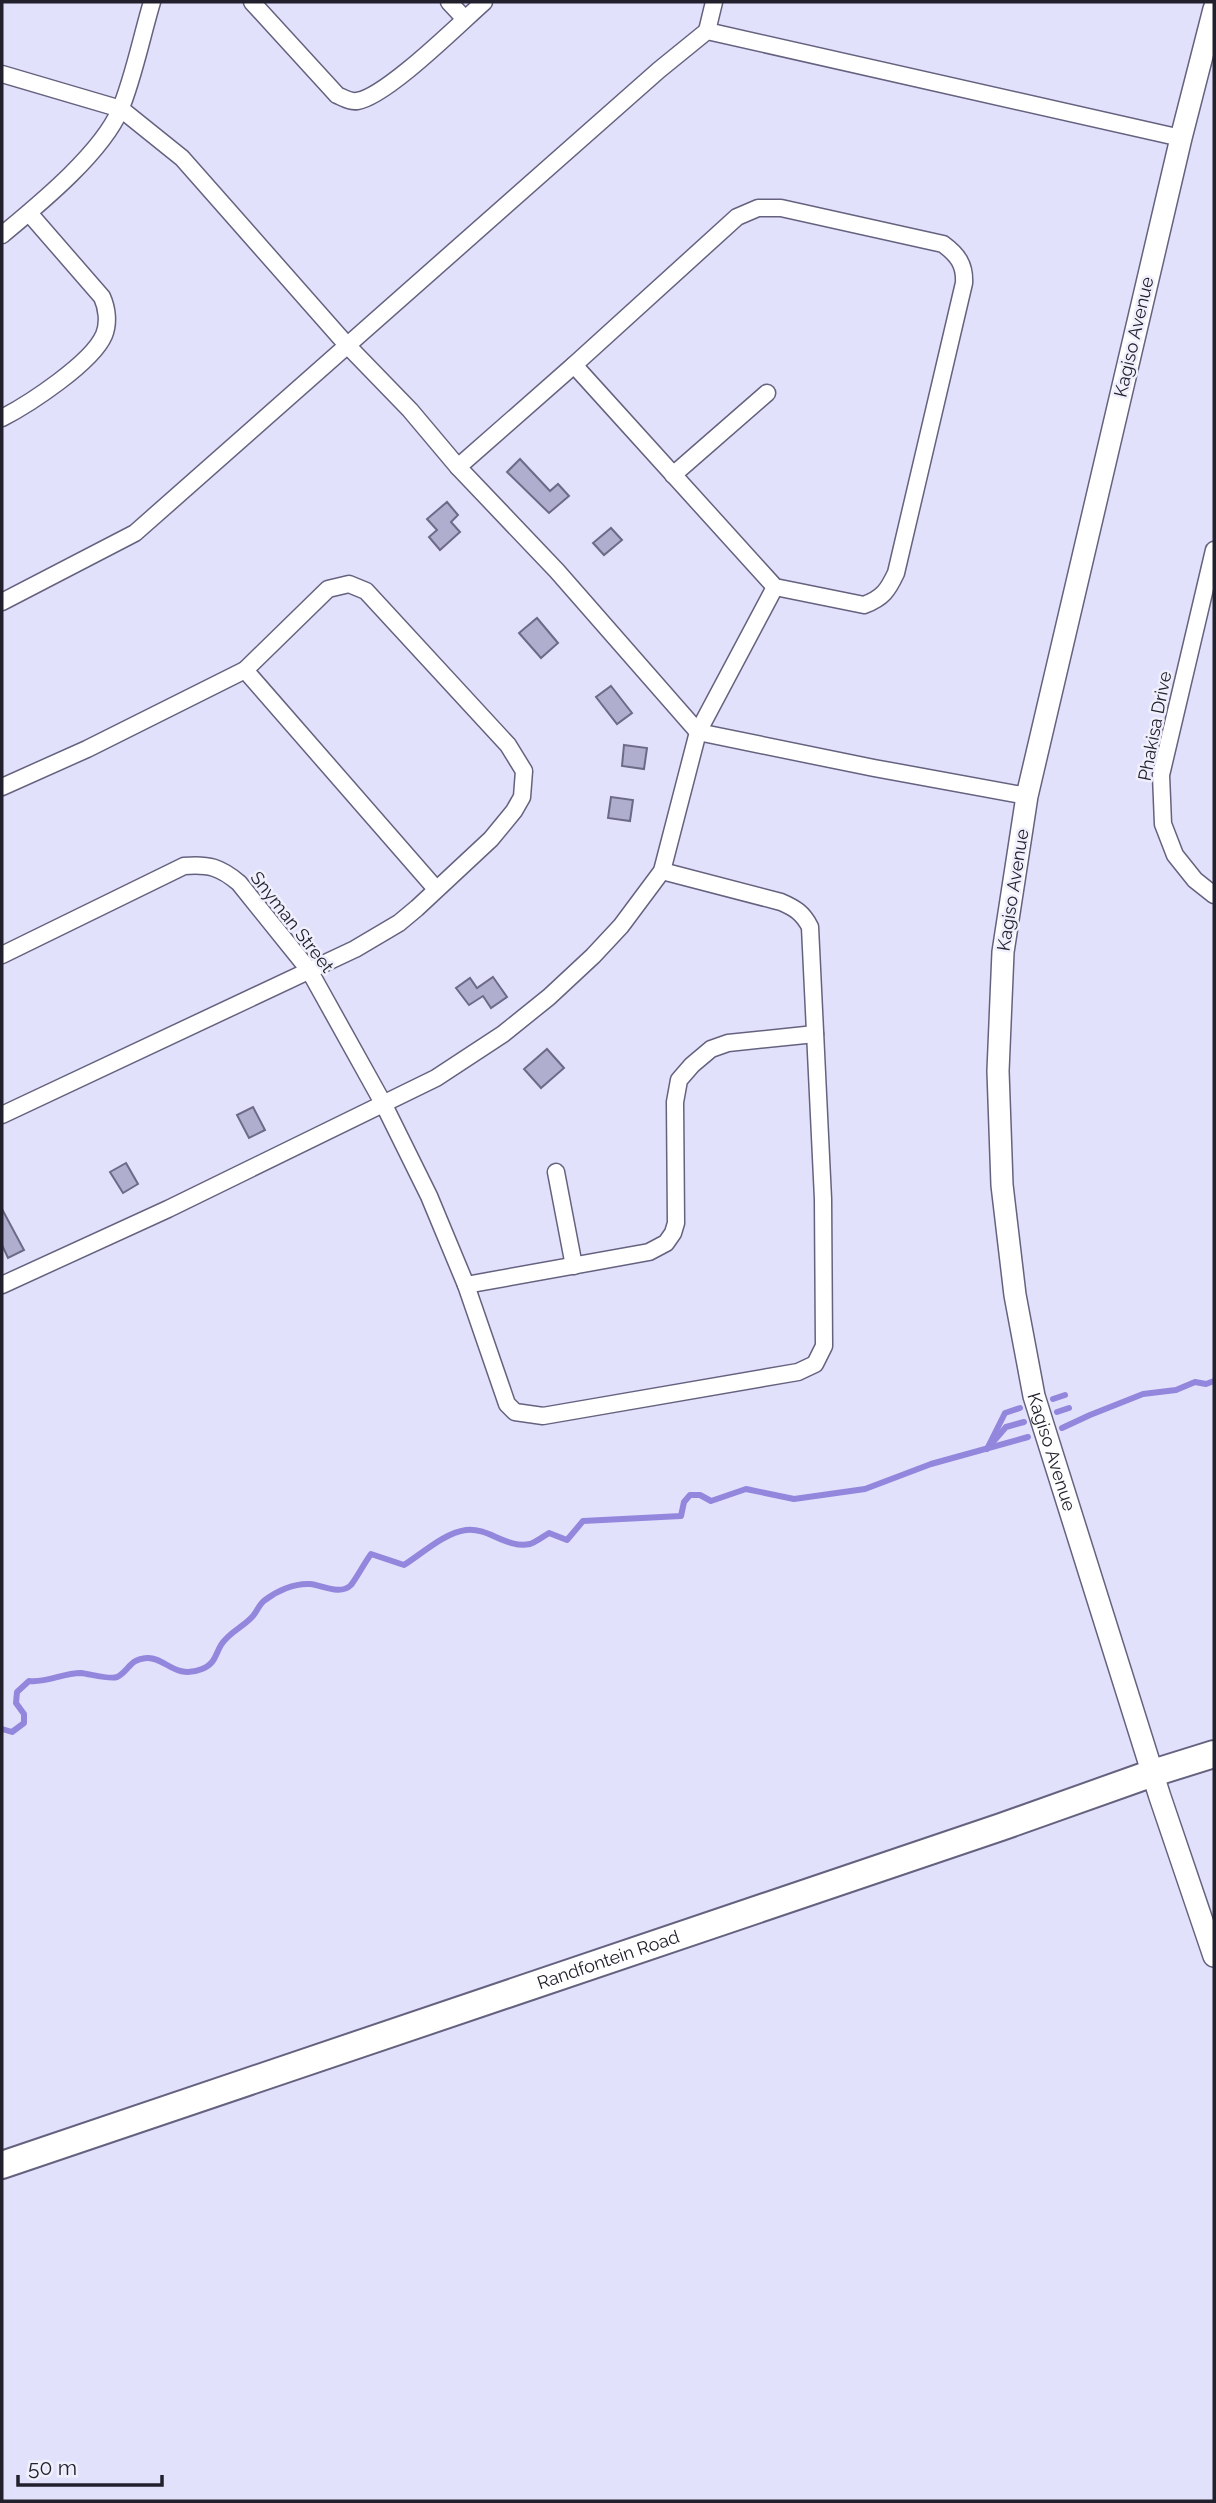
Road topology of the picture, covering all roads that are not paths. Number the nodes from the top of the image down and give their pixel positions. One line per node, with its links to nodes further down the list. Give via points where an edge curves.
1 (152, 2): 10 (street)
2 (252, 2): 7 (street, via 337,95 348,100 384,90)
3 (449, 2): 7 (street)
4 (484, 2): 7 (street)
5 (714, 2): 8 (street)
6 (1214, 9): 11 (street, Kagiso Avenue)
7 (465, 19)
8 (707, 31): 11 (street); 14 (street)
9 (2, 74): 10 (street)
10 (121, 109): 12 (street, via 83,160); 14 (street, via 182,158)
11 (1181, 138): 26 (street, Kagiso Avenue)
12 (29, 213): 13 (street); 17 (street, via 102,297 104,334 94,351 58,381)
13 (2, 235)
14 (346, 344): 18 (street); 22 (street, via 135,533)
15 (574, 365): 18 (street); 19 (street); 21 (street, via 737,217 758,208 781,208 943,244 953,252 965,271 964,284 914,504 896,573 886,593 864,605)
16 (767, 393): 19 (street)
17 (2, 418)
18 (458, 467): 24 (street, via 557,571)
19 (673, 475): 21 (street)
20 (1214, 550): 29 (street, Phakisa Drive, via 1161,775 1163,824 1175,855 1195,880)
21 (775, 587): 24 (street)
22 (2, 602)
23 (245, 670): 25 (street); 28 (street); 28 (street, via 321,594 349,584 366,591 508,745 524,771 522,797 491,839)
24 (698, 732): 26 (street); 27 (street)
25 (2, 787)
26 (1027, 796): 40 (street, Kagiso Avenue, via 1003,952 998,1071 1002,1185 1015,1295 1034,1396)
27 (662, 871): 32 (street, via 781,902 806,918 812,940); 33 (street, via 621,926 549,997 472,1057)
28 (436, 889): 31 (street, via 399,923)
29 (1214, 894)
30 (2, 955): 31 (street, Snyman Street, via 173,870 200,865 225,872 239,883)
31 (309, 971): 33 (street, Snyman Street); 34 (street)
32 (815, 1034): 36 (street, via 728,1043 711,1049 692,1065 680,1080 675,1102 677,1209 673,1233 649,1252); 38 (street, Snyman Street, via 825,1334 815,1364 798,1372 528,1416 507,1404)
33 (383, 1103): 37 (street); 38 (street, Snyman Street)
34 (2, 1115)
35 (556, 1172): 36 (street)
36 (573, 1266): 38 (street)
37 (2, 1285)
38 (467, 1285)
39 (1214, 1754): 40 (main road, Randfontein Road)
40 (1153, 1773): 41 (street, Kagiso Avenue); 42 (main road, Randfontein Road)
41 (1214, 1956)
42 (2, 2165)

